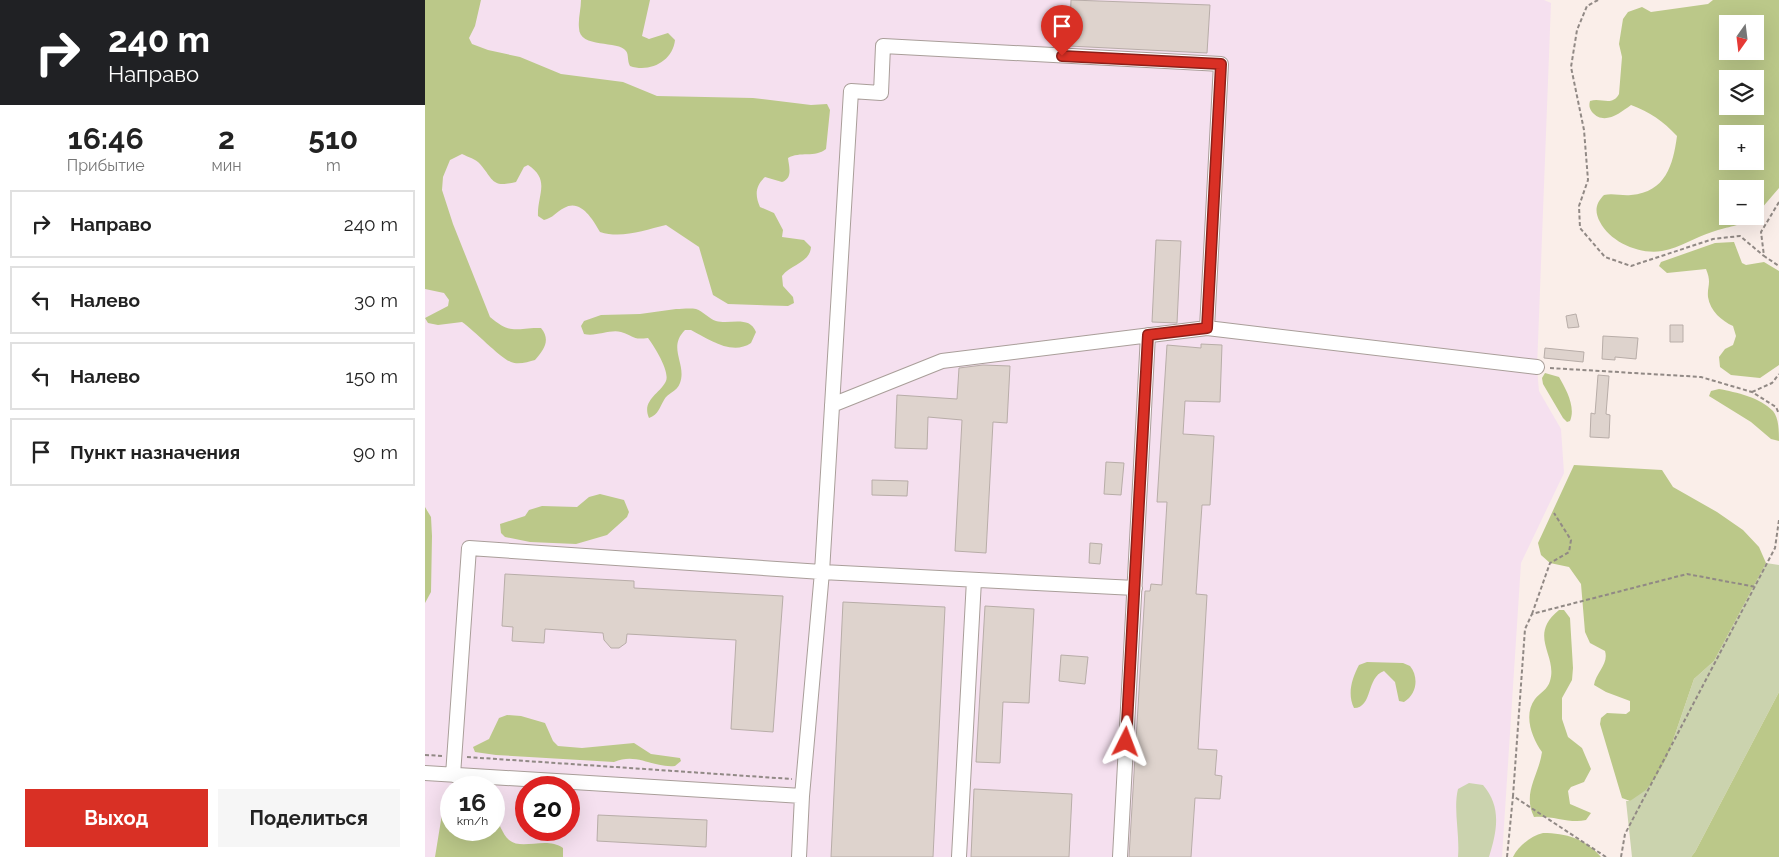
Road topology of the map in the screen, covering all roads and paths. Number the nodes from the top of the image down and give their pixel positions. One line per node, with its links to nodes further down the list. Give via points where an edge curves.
1 (1598, 0): 3 (path, via 1587,6 1577,30 1571,67 1588,180 1579,206 1581,228 1605,257 1631,266 1713,239 1740,236)
2 (1779, 202): 3 (path, via 1761,232)
3 (1764, 256): 4 (path)
4 (1779, 266)
5 (1207, 328): 6 (lane); 7 (lane); 10 (lane, via 1221,64 883,46 881,93 851,91)
6 (1148, 335): 10 (lane, via 942,361); 17 (lane)
7 (1537, 368): 9 (path, via 1701,378)
8 (1779, 374): 9 (path, via 1772,383)
9 (1753, 392): 11 (path, via 1776,407)
10 (832, 405): 14 (lane)
11 (1779, 414)
12 (1554, 512): 18 (path, via 1571,540 1569,552 1550,563)
13 (1779, 520): 16 (path, via 1775,548)
14 (822, 572): 15 (lane); 20 (lane, via 469,548); 23 (lane)
15 (974, 580): 17 (lane); 27 (lane)
16 (1755, 587): 18 (path, via 1687,574); 31 (path, via 1625,834)
17 (1135, 588): 28 (lane)
18 (1532, 614): 25 (path, via 1525,629)
19 (425, 754): 20 (path)
20 (455, 756): 22 (lane); 23 (path)
21 (425, 773): 22 (lane)
22 (453, 774): 24 (lane)
23 (803, 780): 24 (lane)
24 (802, 796): 26 (lane)
25 (1513, 796): 29 (path); 30 (path)
26 (799, 857)
27 (959, 857)
28 (1120, 857)
29 (1507, 857)
30 (1606, 857)
31 (1621, 857)

